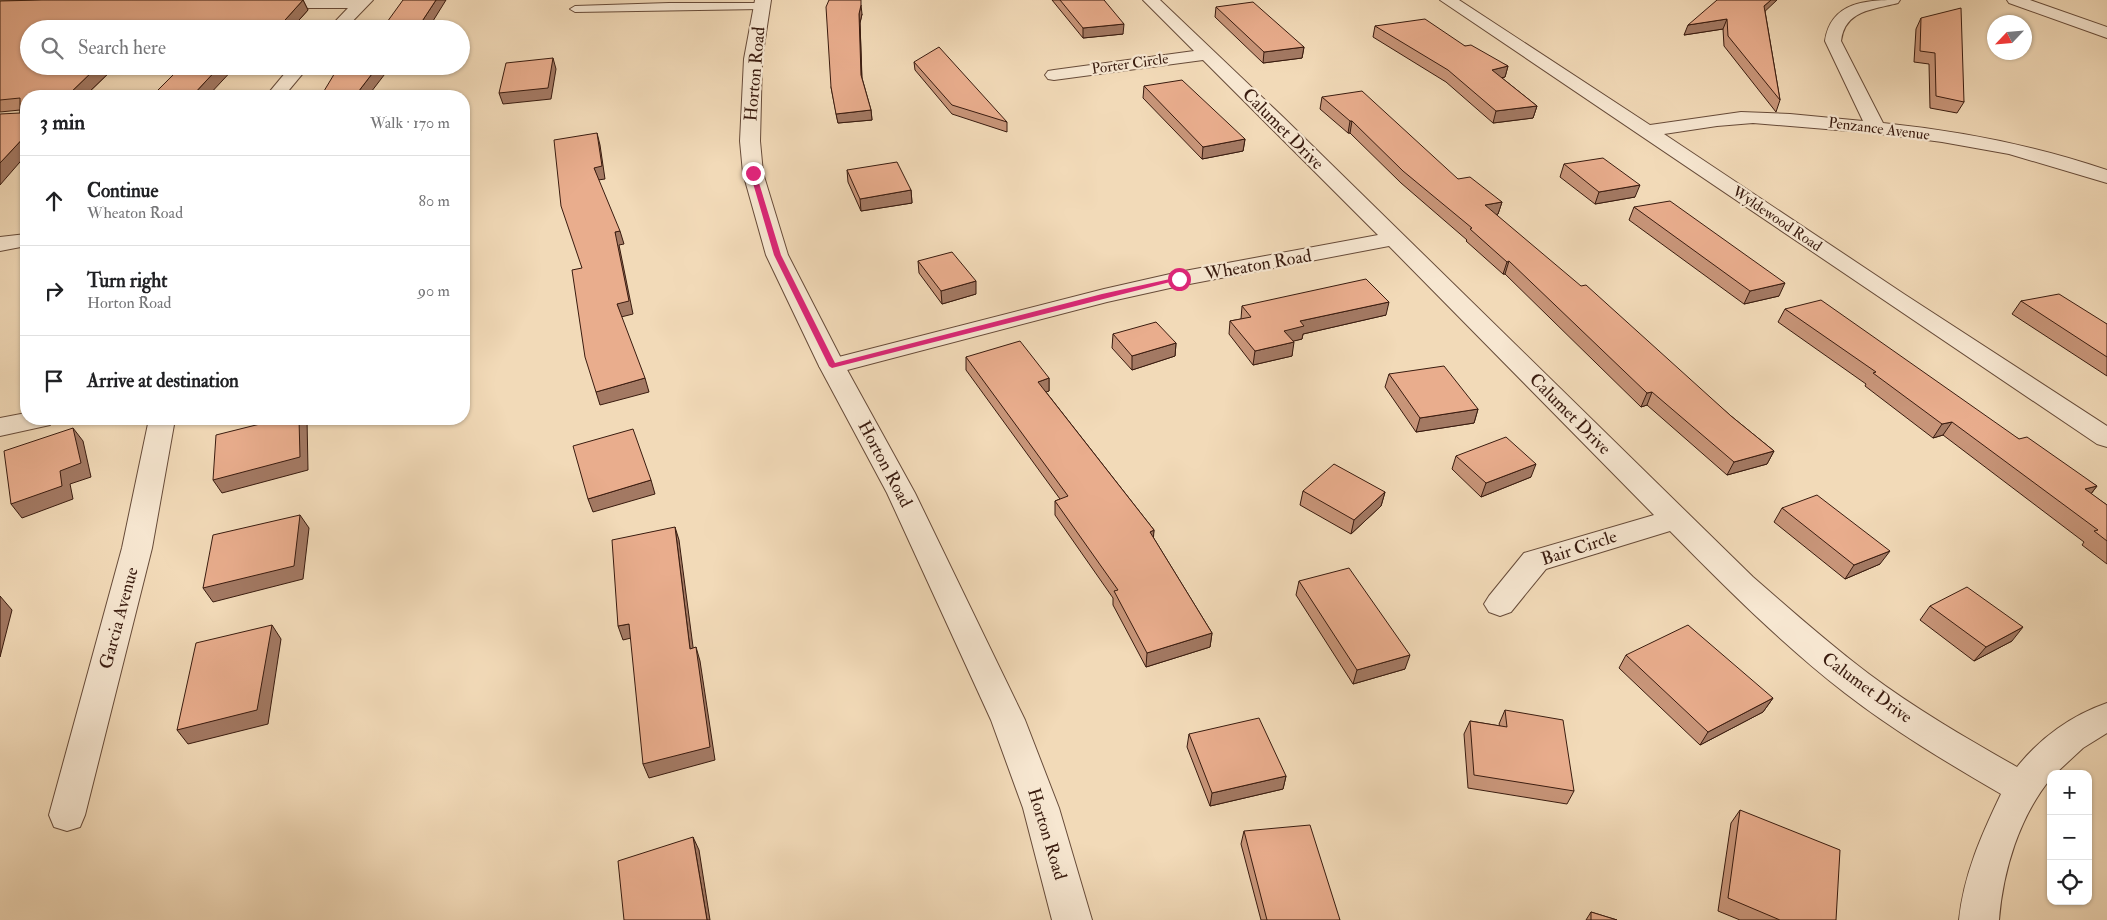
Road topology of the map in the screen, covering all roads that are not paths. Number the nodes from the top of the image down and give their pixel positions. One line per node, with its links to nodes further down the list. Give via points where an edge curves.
1 (1151, 0): 11 (street, Calumet Drive)
2 (1448, 0): 16 (street, Wyldewood Road)
3 (1892, 0): 15 (street, via 1852,12 1839,22 1833,34 1833,41)
4 (2015, 0): 10 (street)
5 (363, 2): 6 (street); 9 (street)
6 (254, 3)
7 (762, 3): 8 (lane, via 705,8); 21 (street, Horton Road, via 750,102 753,173 777,255)
8 (575, 9)
9 (345, 20)
10 (2107, 33)
11 (1207, 54): 13 (street, Porter Circle); 18 (street, Calumet Drive)
12 (293, 75): 14 (street)
13 (1054, 75)
14 (280, 90)
15 (1876, 127): 16 (street, Penzance Avenue, via 1740,118); 17 (street, Penzance Avenue, via 2014,150)
16 (1647, 131): 25 (street, Wyldewood Road)
17 (2107, 177)
18 (1394, 240): 21 (street, Wheaton Road, via 1179,279); 26 (street, Calumet Drive)
19 (20, 241): 20 (street)
20 (0, 244)
21 (832, 366): 31 (street, Horton Road, via 901,493 1008,720 1041,808)
22 (20, 423): 24 (street)
23 (161, 425): 30 (street, Garcia Avenue, via 137,548)
24 (0, 427)
25 (2107, 438)
26 (1675, 519): 27 (street, Bair Circle, via 1535,561); 29 (street, Calumet Drive, via 1742,585 1859,685 1945,744)
27 (1500, 604)
28 (2107, 717): 29 (street, via 2070,738 2043,762)
29 (2022, 788): 32 (street, via 1989,861)
30 (67, 815)
31 (1072, 920)
32 (1979, 920)

